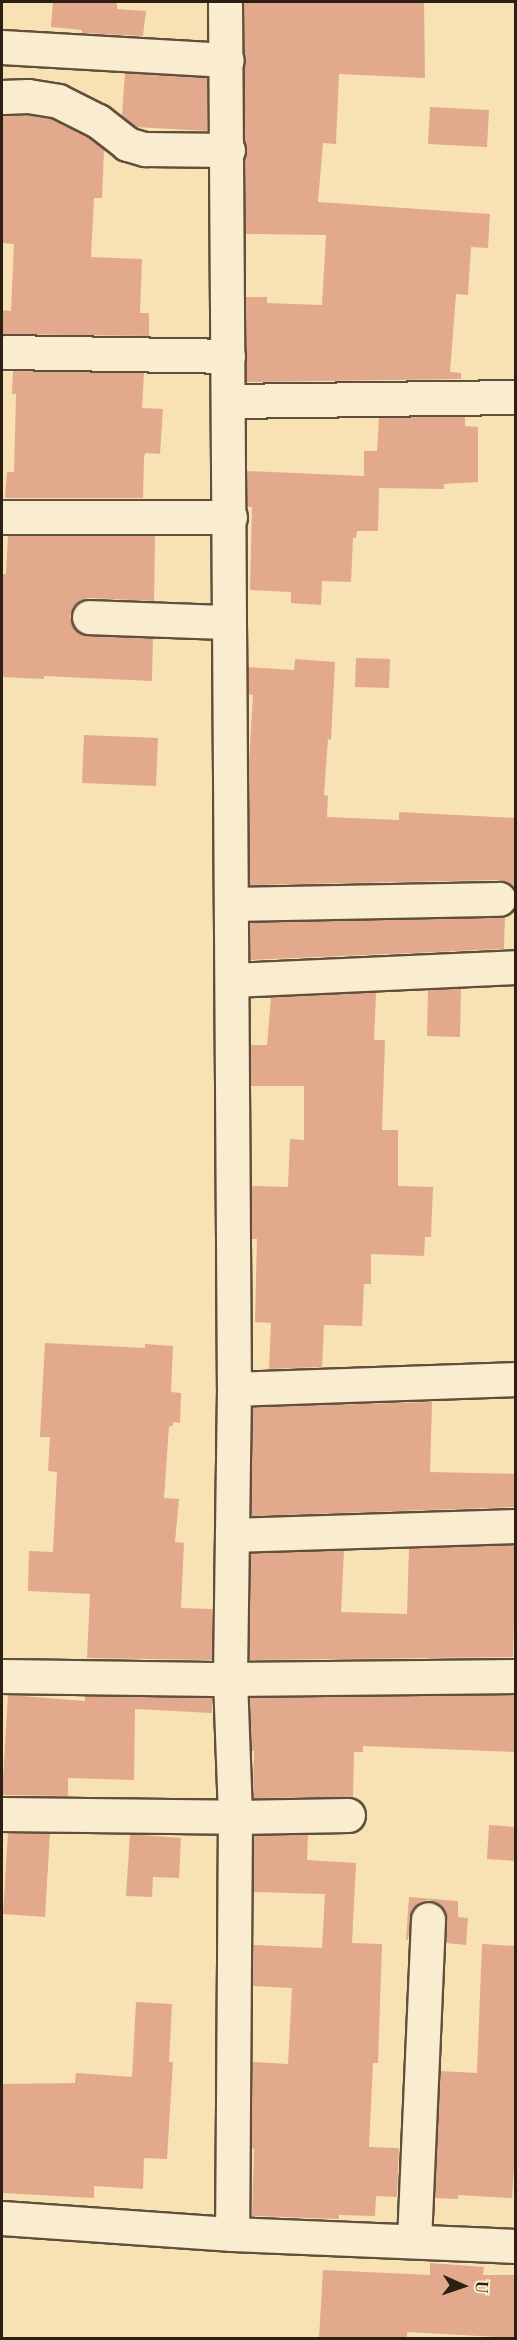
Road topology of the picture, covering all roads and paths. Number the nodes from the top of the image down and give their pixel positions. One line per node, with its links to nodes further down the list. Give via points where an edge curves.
1 (225, 2): 3 (street)
2 (2, 47): 3 (street)
3 (227, 60): 5 (street)
4 (2, 97): 5 (street, via 58,101 98,121 127,144)
5 (228, 150): 7 (street)
6 (5, 352): 7 (street)
7 (228, 356): 9 (street)
8 (516, 397): 9 (street)
9 (230, 401): 11 (street)
10 (2, 517): 11 (street)
11 (230, 518): 13 (street)
12 (89, 617): 13 (street)
13 (228, 622): 15 (street)
14 (499, 899): 15 (street)
15 (232, 904): 17 (street)
16 (516, 967): 17 (street)
17 (232, 980): 19 (street)
18 (516, 1379): 19 (street)
19 (234, 1389): 21 (street)
20 (516, 1526): 21 (street)
21 (232, 1535): 24 (street)
22 (2, 1676): 24 (street)
23 (516, 1676): 24 (street)
24 (230, 1679): 27 (street)
25 (2, 1814): 27 (street)
26 (348, 1815): 27 (street)
27 (235, 1817): 30 (street)
28 (428, 1919): 31 (street)
29 (2, 2218): 30 (street)
30 (232, 2234): 31 (street)
31 (414, 2241): 32 (street)
32 (516, 2246)

